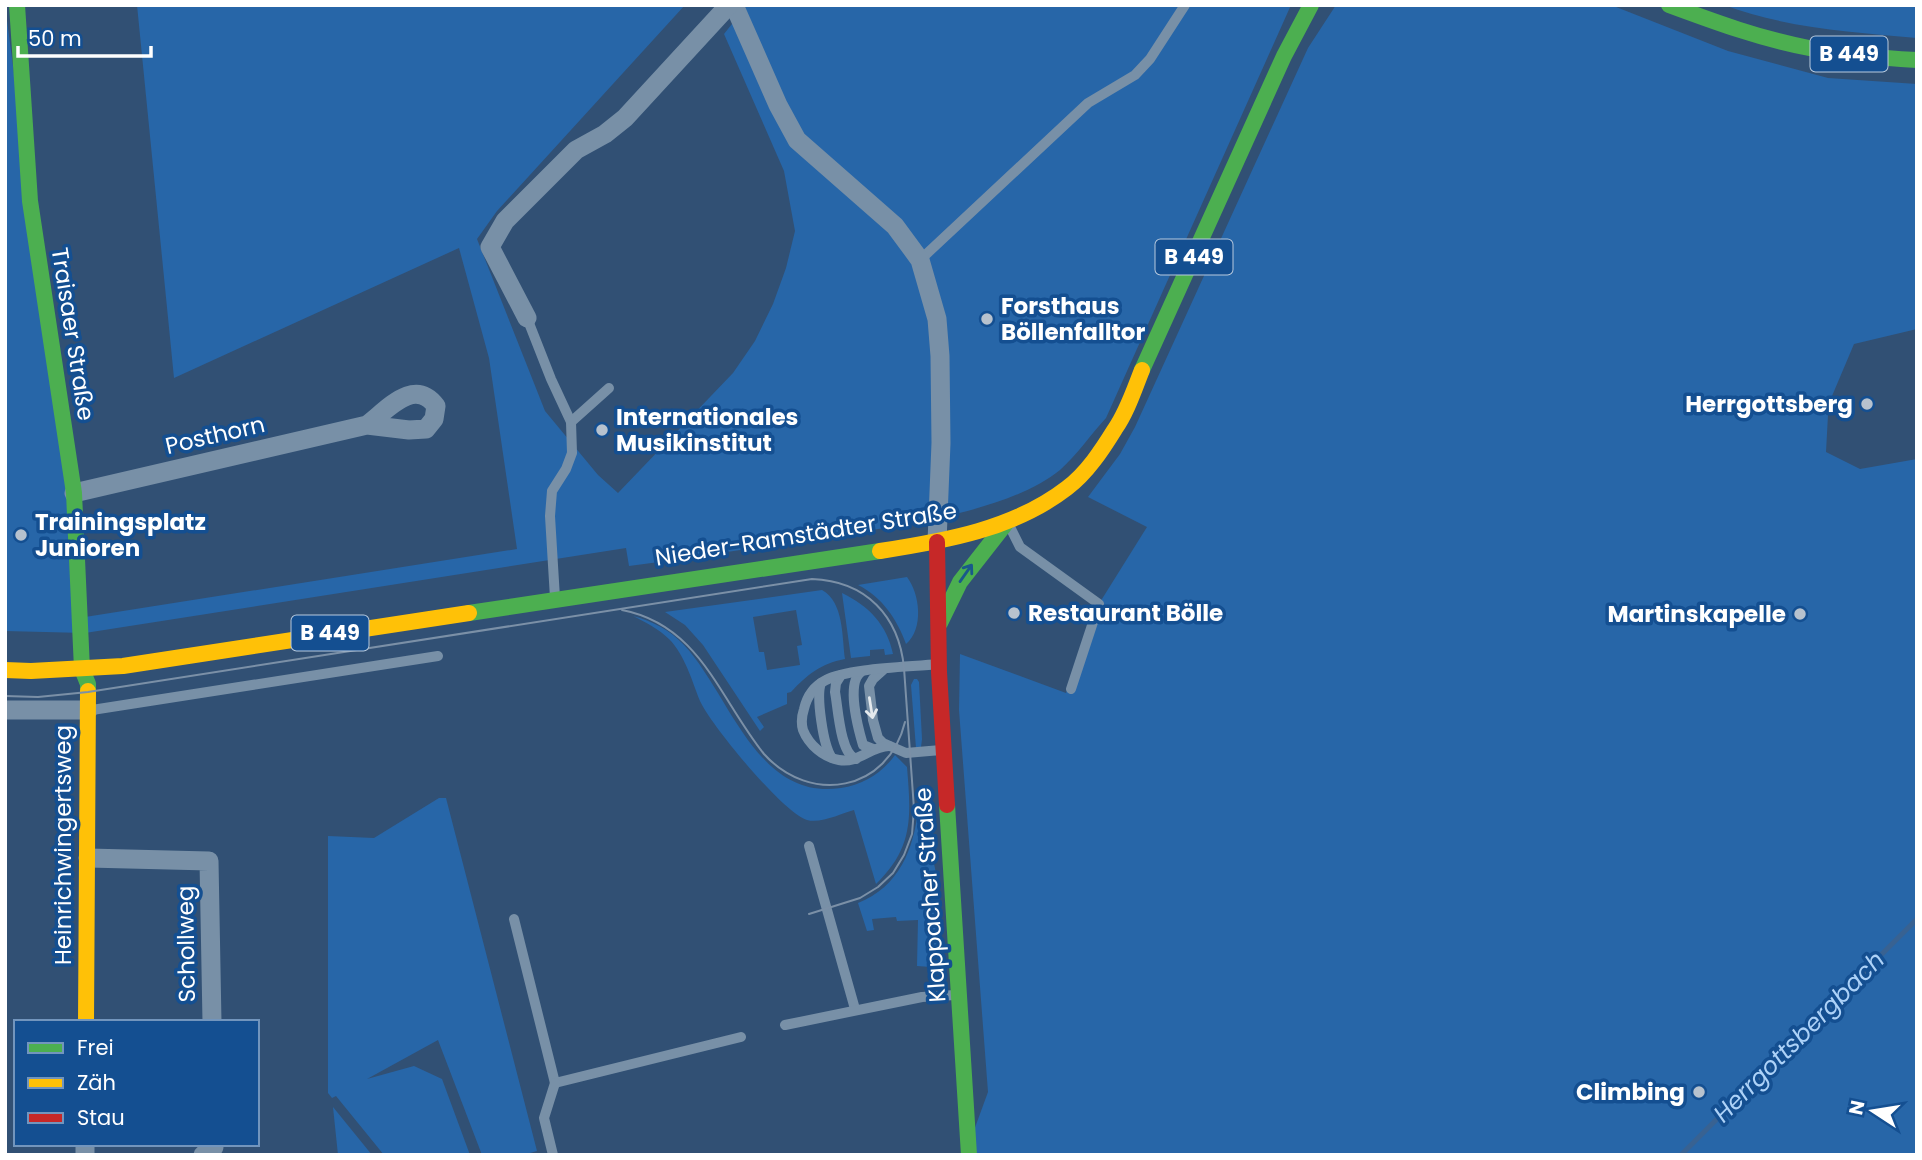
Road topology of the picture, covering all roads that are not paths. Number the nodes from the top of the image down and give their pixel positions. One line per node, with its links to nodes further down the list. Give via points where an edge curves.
1 (17, 5): 12 (main road, Traisaer Straße, via 30,201)
2 (732, 5): 7 (street, via 797,139 895,226); 8 (street, via 625,118 576,150 505,221 489,247)
3 (1185, 5): 7 (lane, via 1135,75 1088,103)
4 (1311, 5): 13 (main road, Nieder-Ramstädter Straße / B 449, via 1283,56 1117,428 1068,487)
5 (1669, 5): 6 (main road, B 449, via 1782,43)
6 (1917, 60)
7 (920, 260): 14 (street, via 937,319 940,356)
8 (527, 318): 10 (lane)
9 (609, 388): 10 (lane)
10 (571, 422): 15 (lane, via 572,453 552,491)
11 (367, 425): 12 (street, Posthorn)
12 (74, 493): 19 (main road, Traisaer Straße)
13 (1007, 522): 14 (main road, Nieder-Ramstädter Straße / B 449); 16 (main road, Klappacher Straße, one-way to 13, via 953,592); 25 (lane, via 1020,547 1099,604)
14 (936, 542): 15 (main road, Nieder-Ramstädter Straße / B 449); 16 (main road, Klappacher Straße)
15 (555, 598): 19 (main road, Nieder-Ramstädter Straße / B 449)
16 (937, 632): 18 (main road, Klappacher Straße)
17 (438, 656): 27 (lane)
18 (938, 664): 21 (lane); 30 (main road, Klappacher Straße)
19 (82, 669): 20 (main road, Nieder-Ramstädter Straße / B 449); 27 (main road, Heinrichwingertsweg, via 88,684)
20 (5, 670)
21 (884, 670): 22 (lane); 28 (lane, one-way to 28, via 870,682 869,690 878,738)
22 (861, 672): 23 (lane); 29 (lane, via 853,688 863,745)
23 (841, 675): 24 (lane); 32 (lane, via 835,692 844,747)
24 (821, 682): 31 (lane, via 819,698); 31 (lane, via 807,699 802,725 810,742)
25 (1071, 689)
26 (5, 710): 27 (street)
27 (88, 710): 34 (main road, Heinrichwingertsweg)
28 (889, 746): 29 (lane); 30 (lane, via 906,753)
29 (873, 749): 32 (lane)
30 (943, 749): 36 (main road, Klappacher Straße)
31 (832, 758): 32 (lane)
32 (856, 759)
33 (809, 846): 37 (lane)
34 (88, 859): 38 (main road, Heinrichwingertsweg); 39 (street, Schollweg, via 209,861)
35 (514, 919): 42 (lane)
36 (959, 995): 37 (lane); 44 (main road, Klappacher Straße)
37 (855, 1009): 40 (lane)
38 (86, 1020)
39 (212, 1020)
40 (785, 1025)
41 (741, 1037): 42 (lane)
42 (555, 1083): 43 (lane, via 544,1118)
43 (553, 1155)
44 (969, 1155)

